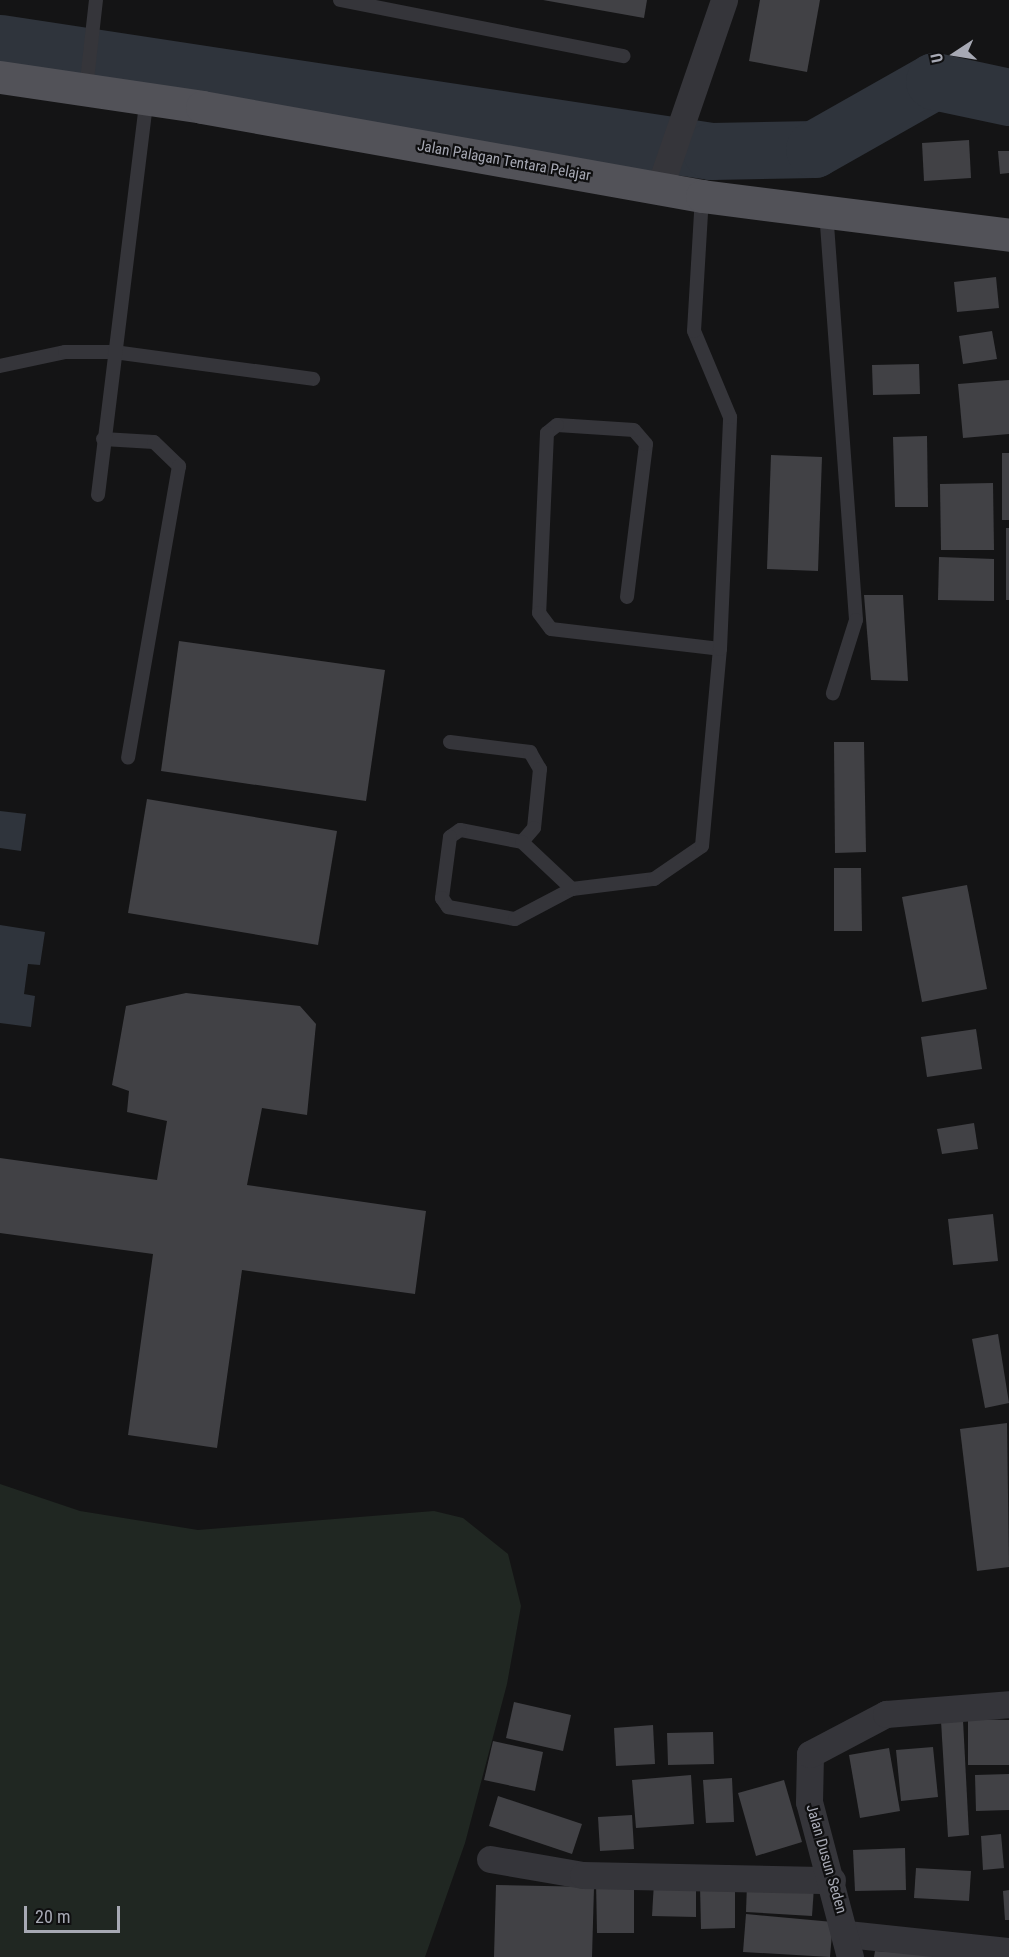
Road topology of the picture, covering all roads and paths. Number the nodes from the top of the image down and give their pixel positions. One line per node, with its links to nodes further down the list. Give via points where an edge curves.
1 (96, 0): 6 (lane)
2 (340, 0): 4 (lane)
3 (723, 0): 8 (street)
4 (624, 56)
5 (0, 77): 6 (main road, Jalan Palagan Tentara Pelajar)
6 (87, 80): 7 (main road, Jalan Palagan Tentara Pelajar)
7 (147, 99): 8 (main road, Jalan Palagan Tentara Pelajar); 12 (lane)
8 (664, 175): 9 (main road, Jalan Palagan Tentara Pelajar)
9 (702, 196): 10 (main road, Jalan Palagan Tentara Pelajar); 18 (lane, via 694,331 730,417)
10 (825, 211): 11 (main road, Jalan Palagan Tentara Pelajar); 19 (lane, via 856,620)
11 (1009, 235)
12 (114, 352): 13 (lane, via 65,352); 14 (lane); 15 (lane)
13 (0, 366)
14 (313, 380)
15 (103, 439): 16 (lane); 21 (lane, via 154,442 180,466)
16 (98, 495)
17 (627, 597): 18 (lane, via 646,444 634,430 557,425 548,433 539,613 551,629)
18 (720, 649): 23 (lane, via 702,846 654,879)
19 (833, 693)
20 (450, 742): 22 (lane, via 530,752 540,769 534,828)
21 (128, 758)
22 (522, 842): 23 (lane); 23 (lane, via 453,832 443,904 515,919)
23 (572, 889)
24 (1009, 1704): 26 (street, Jalan Dusun Seden, via 886,1714 816,1750 808,1760 809,1802)
25 (490, 1859): 26 (street, via 583,1875)
26 (832, 1880): 27 (street, Jalan Dusun Seden)
27 (848, 1946): 28 (street)
28 (1009, 1951)

